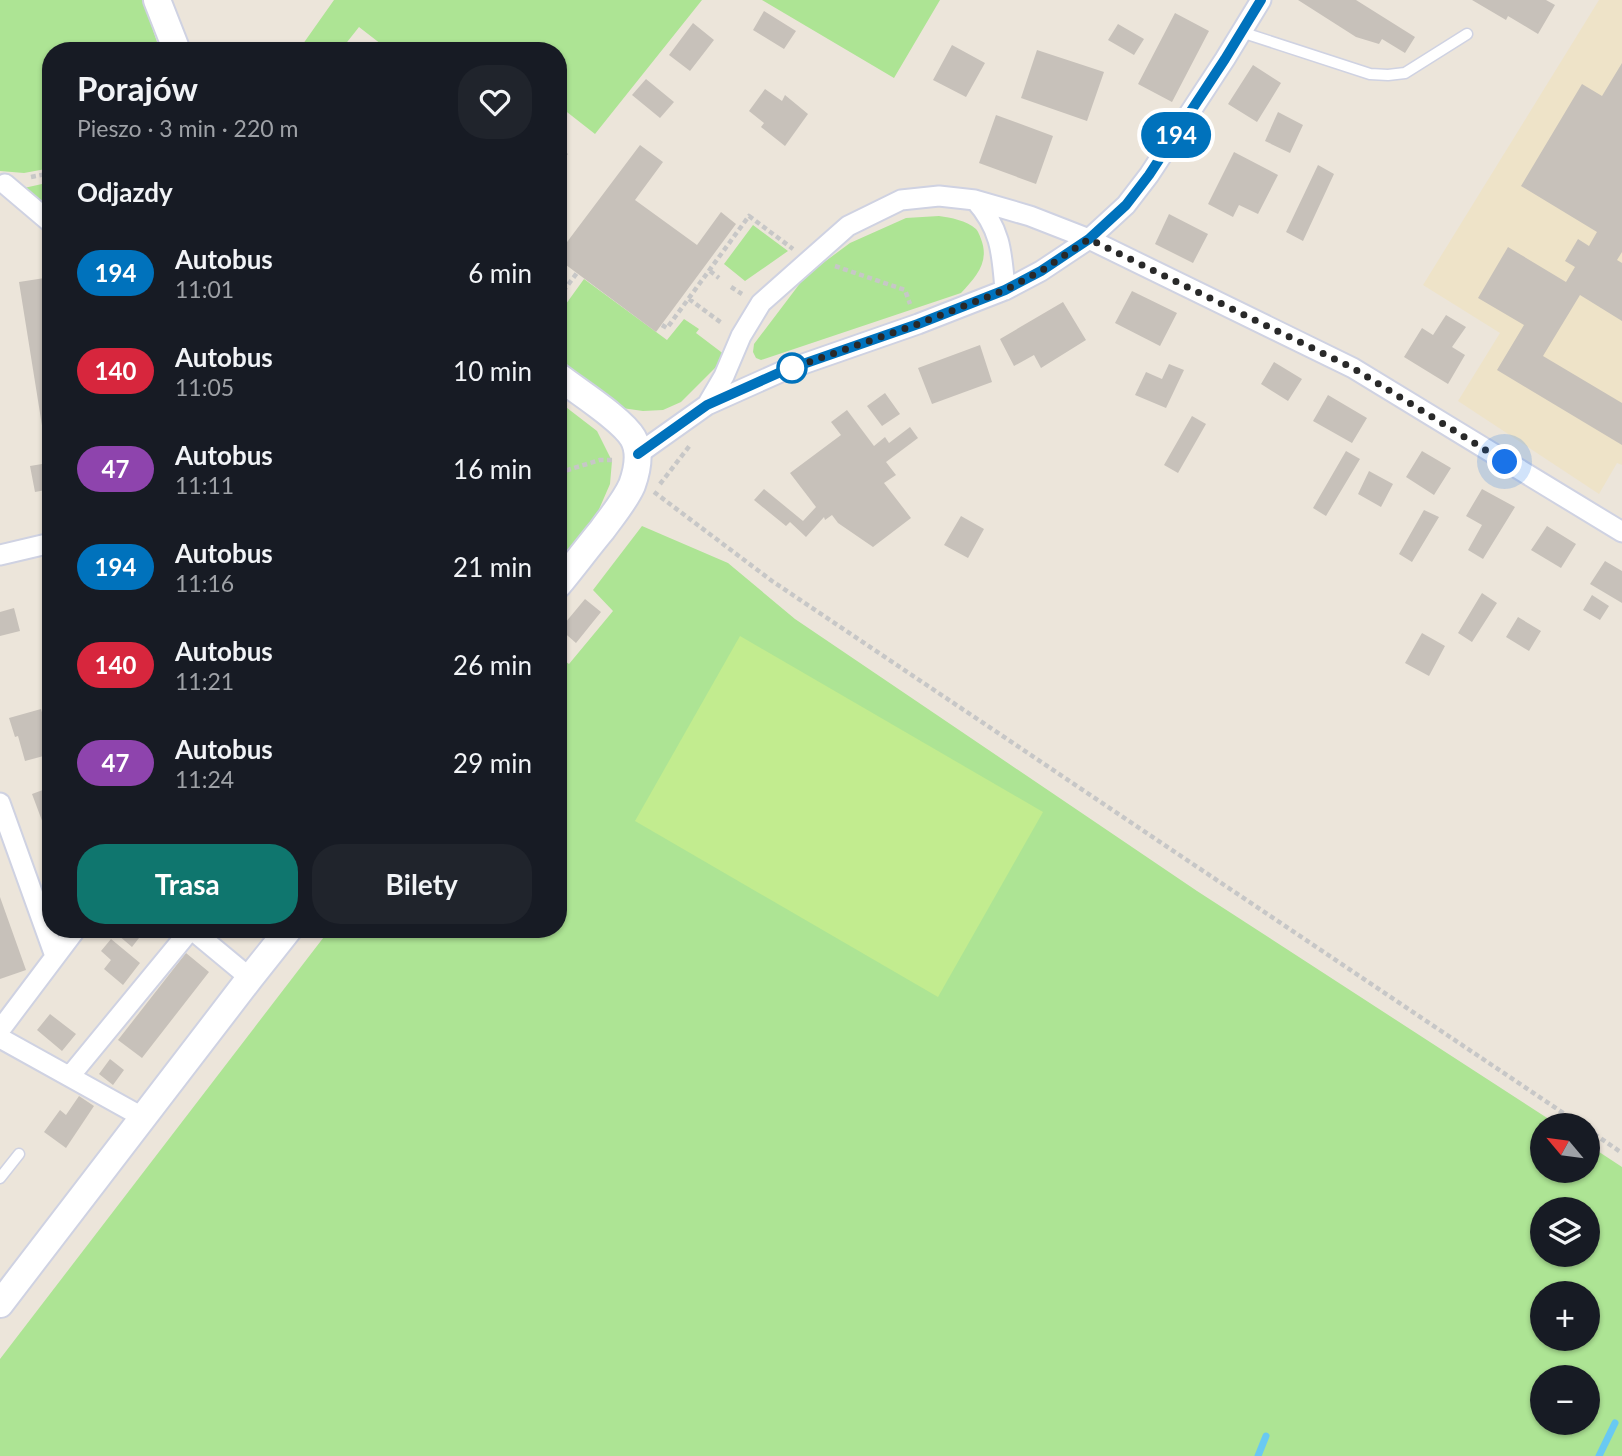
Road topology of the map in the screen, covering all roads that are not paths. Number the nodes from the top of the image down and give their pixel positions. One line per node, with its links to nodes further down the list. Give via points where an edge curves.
1 (157, 0): 5 (street)
2 (1261, 0): 3 (street)
3 (1241, 32): 4 (lane, via 1370,74 1388,75 1405,73); 9 (street, via 1149,175 1126,205)
4 (1467, 34)
5 (173, 42)
6 (5, 184): 8 (street)
7 (975, 200): 9 (street); 10 (street, via 997,233); 12 (street, via 939,196 901,200 848,226 761,303)
8 (42, 215)
9 (1089, 239): 10 (street); 14 (street, via 1353,368)
10 (1005, 290): 12 (street, via 783,371)
11 (567, 383): 13 (street, via 634,439)
12 (707, 405): 13 (street)
13 (629, 467): 17 (street, via 631,488)
14 (1622, 532)
15 (42, 545): 16 (street)
16 (0, 555)
17 (567, 574)
18 (0, 803): 19 (street)
19 (42, 920)
20 (49, 938): 25 (street)
21 (69, 938): 25 (street)
22 (184, 938): 29 (street)
23 (202, 938): 26 (street)
24 (282, 938): 26 (street)
25 (55, 956): 27 (street)
26 (250, 978): 30 (street)
27 (0, 1030)
28 (0, 1038): 29 (street)
29 (70, 1076): 30 (street)
30 (144, 1118): 33 (street)
31 (19, 1154): 32 (lane)
32 (0, 1178)
33 (0, 1304)

